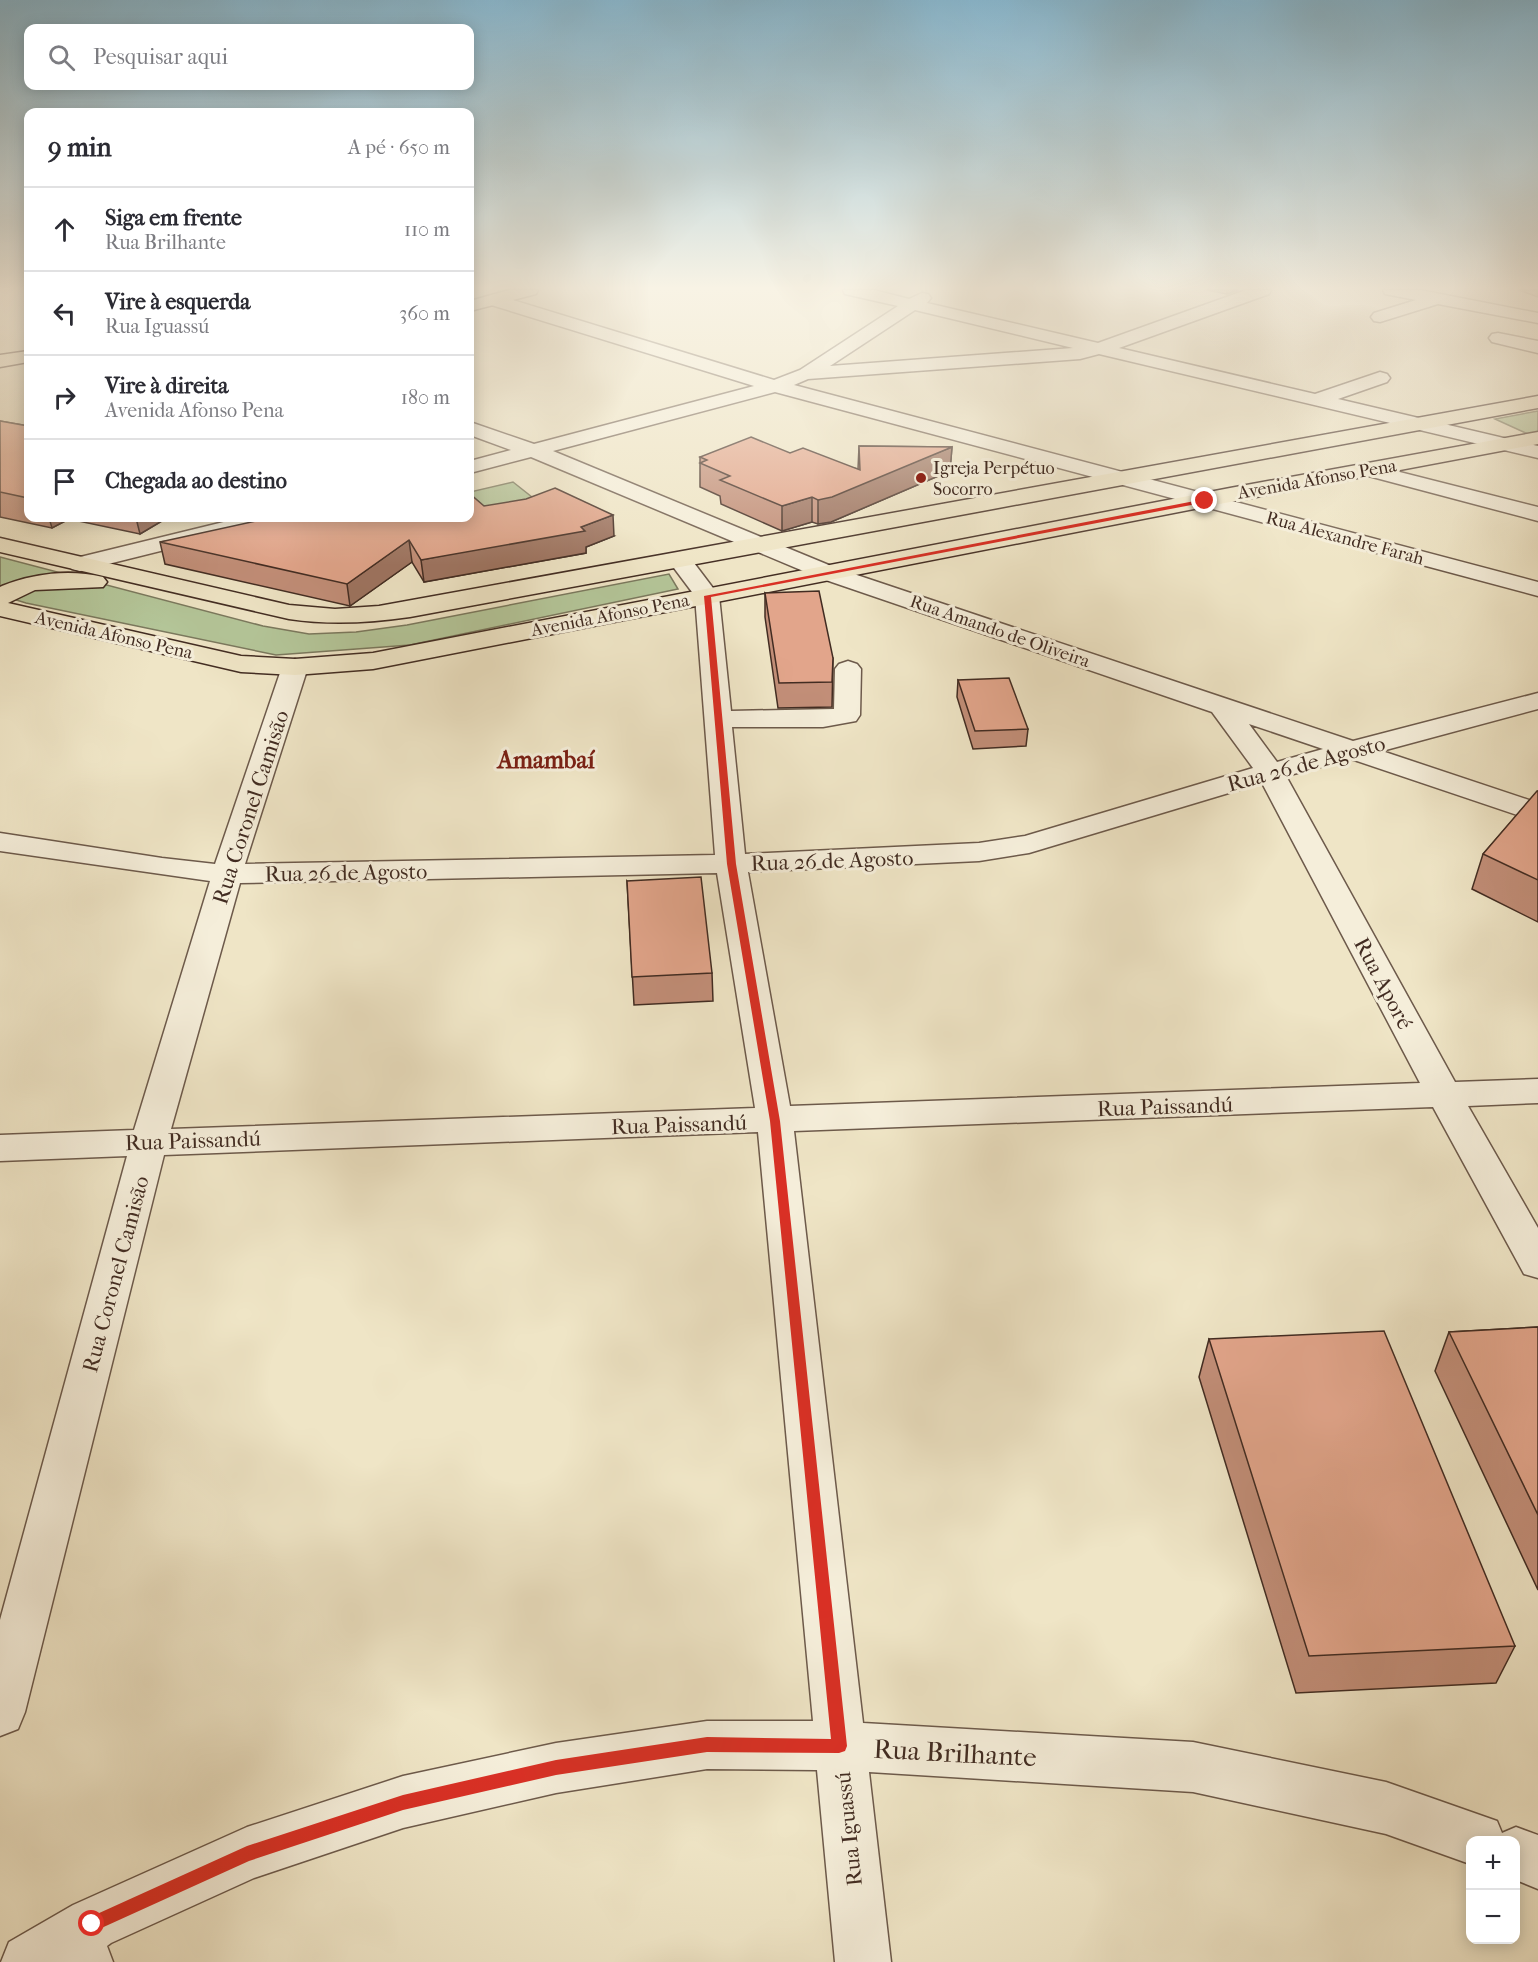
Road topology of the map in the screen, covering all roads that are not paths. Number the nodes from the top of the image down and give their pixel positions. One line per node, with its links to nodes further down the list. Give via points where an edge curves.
1 (760, 382): 5 (street, Rua Alexandre Farah)
2 (786, 382): 5 (street)
3 (1244, 382): 6 (street)
4 (1369, 382): 6 (street)
5 (775, 386): 12 (street); 16 (street, Rua Alexandre Farah)
6 (1318, 399): 8 (street)
7 (1538, 402): 8 (main road, Avenida Afonso Pena)
8 (1423, 424): 11 (street); 16 (main road, Avenida Afonso Pena)
9 (474, 429): 12 (street, Rua Amando de Oliveira)
10 (1538, 438): 11 (main road, Avenida Afonso Pena)
11 (1508, 444): 13 (street); 15 (main road, Avenida Afonso Pena)
12 (534, 451): 14 (street); 21 (street, Rua Amando de Oliveira)
13 (1538, 452)
14 (474, 466)
15 (1368, 470): 17 (main road, Avenida Afonso Pena); 18 (street)
16 (1125, 479): 17 (street, Rua Alexandre Farah); 21 (main road, Avenida Afonso Pena)
17 (1205, 501): 25 (main road, Avenida Afonso Pena); 27 (street, Rua Alexandre Farah)
18 (1538, 514)
19 (249, 522): 24 (street)
20 (0, 546): 22 (main road, Avenida Afonso Pena)
21 (762, 546): 23 (main road, Avenida Afonso Pena); 25 (street, Rua Amando de Oliveira)
22 (26, 551): 24 (main road, Avenida Afonso Pena); 26 (main road, via 22,566)
23 (680, 560): 28 (street); 31 (main road, Avenida Afonso Pena, via 410,610 357,617)
24 (80, 564): 31 (main road, Avenida Afonso Pena)
25 (828, 573): 28 (main road, Avenida Afonso Pena); 35 (street, Rua Amando de Oliveira)
26 (0, 579)
27 (1538, 589)
28 (707, 596): 32 (main road, Avenida Afonso Pena, via 373,661); 36 (street, Rua Iguassú)
29 (0, 598): 31 (main road, via 57,579)
30 (0, 609): 32 (main road, Avenida Afonso Pena, via 241,664)
31 (289, 612)
32 (295, 667): 42 (street, Rua Coronel Camisão)
33 (848, 669): 36 (street, via 847,716)
34 (1538, 701): 37 (street, Rua 26 de Agosto)
35 (1223, 708): 37 (street, Rua Amando de Oliveira); 38 (street, Rua Aporé)
36 (718, 719): 41 (street, Rua Iguassú)
37 (1351, 750): 38 (street, Rua 26 de Agosto); 39 (street, Rua Amando de Oliveira)
38 (1270, 771): 41 (street, Rua 26 de Agosto, via 1029,844 979,852); 44 (street, Rua Aporé)
39 (1538, 813)
40 (0, 842): 42 (street, Rua 26 de Agosto)
41 (731, 864): 42 (street, Rua 26 de Agosto); 45 (street, Rua Iguassú)
42 (228, 874): 46 (street, Rua Coronel Camisão)
43 (1538, 1091): 44 (street, Rua Paissandú)
44 (1444, 1095): 45 (street, Rua Paissandú); 48 (street, Rua Aporé)
45 (775, 1121): 46 (street, Rua Paissandú); 50 (street, Rua Iguassú)
46 (149, 1141): 47 (street, Rua Paissandú); 49 (street, Rua Coronel Camisão)
47 (0, 1148)
48 (1538, 1263)
49 (0, 1712)
50 (839, 1746): 51 (street, Rua Brilhante, via 1193,1767 1386,1808); 54 (street, Rua Brilhante, via 707,1745 556,1768 403,1802 247,1854 92,1924); 56 (street, Rua Iguassú)
51 (1466, 1836)
52 (1520, 1856): 53 (street)
53 (1538, 1862)
54 (81, 1948): 55 (street, Rua Brilhante)
55 (29, 1962)
56 (863, 1962)

